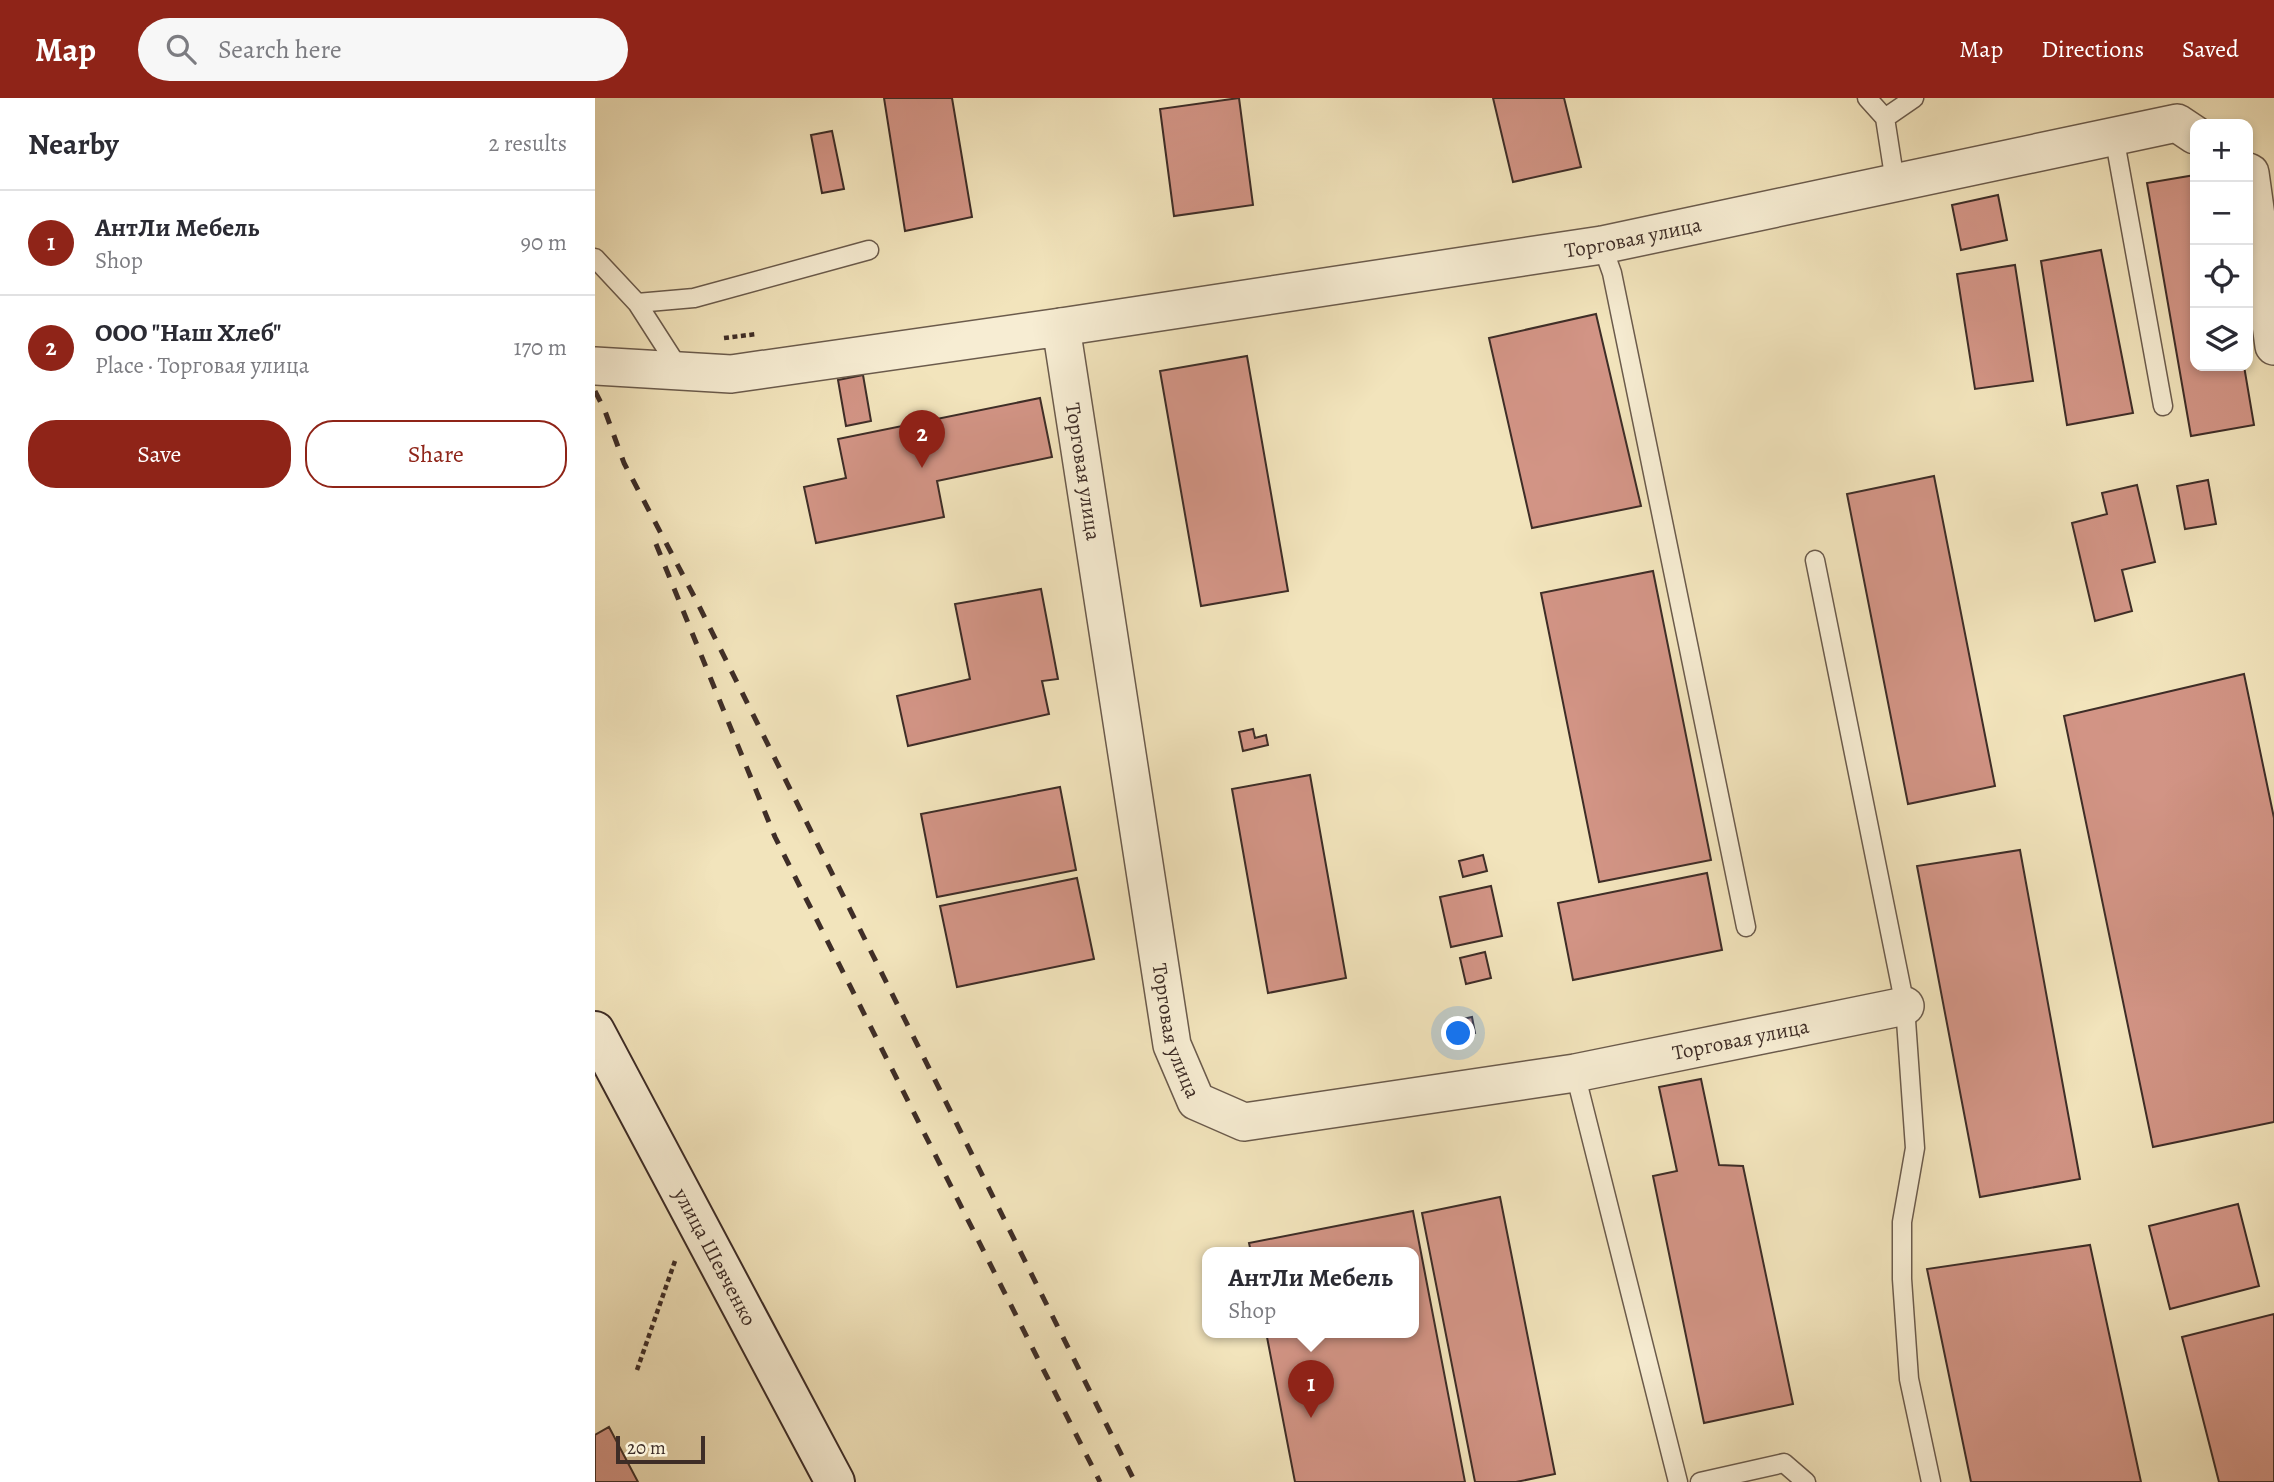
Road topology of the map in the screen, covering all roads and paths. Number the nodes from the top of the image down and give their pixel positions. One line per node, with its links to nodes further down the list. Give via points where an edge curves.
1 (1867, 98): 3 (lane)
2 (1914, 98): 3 (lane)
3 (1885, 118): 6 (lane)
4 (2190, 131): 5 (street, Торговая улица, via 2177,122)
5 (2114, 136): 6 (street, Торговая улица); 16 (lane)
6 (1895, 181): 8 (street, Торговая улица)
7 (2251, 182): 13 (street)
8 (1602, 246): 12 (street, Торговая улица); 18 (lane, via 1612,273)
9 (869, 250): 11 (lane, via 694,298)
10 (595, 258): 11 (lane)
11 (637, 303): 15 (lane)
12 (1061, 327): 15 (street, Торговая улица, via 731,374); 21 (street, Торговая улица, via 1172,1045 1196,1101 1244,1122)
13 (2274, 346)
14 (595, 366): 15 (street, Торговая улица)
15 (680, 370)
16 (2163, 406)
17 (1815, 560): 19 (lane)
18 (1746, 926)
19 (1905, 1006): 21 (street, Торговая улица); 28 (lane, via 1915,1148 1902,1222 1902,1279 1909,1379)
20 (595, 1031): 24 (street, улица Шевченко)
21 (1575, 1073): 25 (lane)
22 (680, 1247): 23 (path)
23 (637, 1370)
24 (835, 1482)
25 (1678, 1482)
26 (1700, 1482): 27 (lane, via 1784,1463)
27 (1806, 1482)
28 (1931, 1482)

